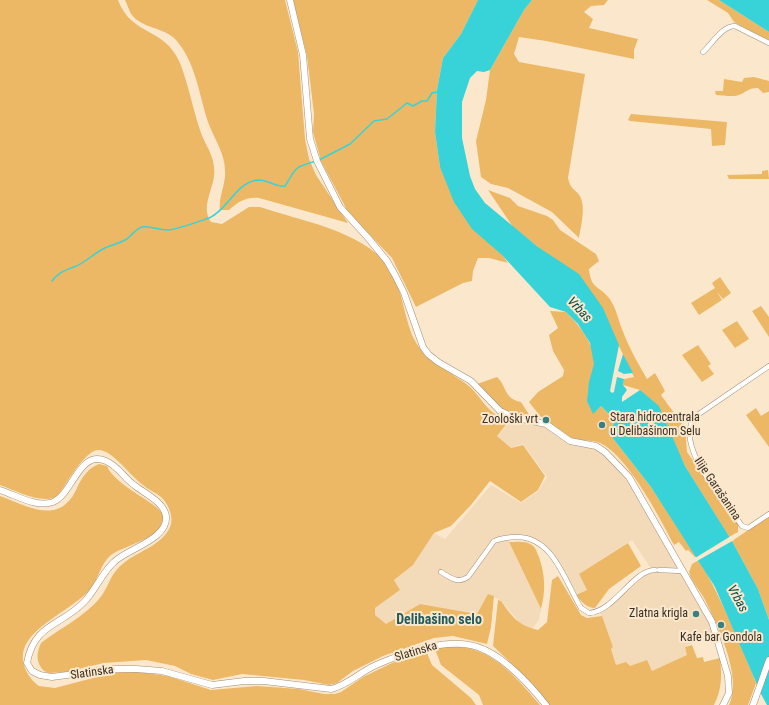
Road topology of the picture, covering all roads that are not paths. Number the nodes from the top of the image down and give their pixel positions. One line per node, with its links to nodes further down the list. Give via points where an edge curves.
1 (290, 0): 7 (street, via 303,55 310,139 316,160 340,207 372,243 395,275 404,293 420,341 428,354 470,381 506,415 546,424 570,442 596,446 605,452 629,477)
2 (769, 43): 3 (street, via 732,26)
3 (703, 52)
4 (769, 366): 6 (street, Ilije Garašanina, via 696,416 690,429 693,453 701,468 742,526 748,528)
5 (0, 490): 10 (street, Slatinska, via 40,503 53,502 67,489 84,465 98,460 106,461 158,504 166,516 163,529 114,562 84,602 32,643 27,663 32,671 40,675 65,677 112,669 136,669 162,671 212,686 264,681 331,689 339,687 375,665 430,647 456,644 477,647 491,653)
6 (769, 514)
7 (683, 571): 8 (street, via 652,570 637,579 600,612 589,613 581,608 549,551 527,538 500,538 494,541 468,577 463,580 453,579); 11 (street, via 705,607 717,634 729,686 729,693)
8 (441, 572)
9 (769, 660): 12 (street)
10 (546, 705)
11 (723, 705)
12 (752, 705)

